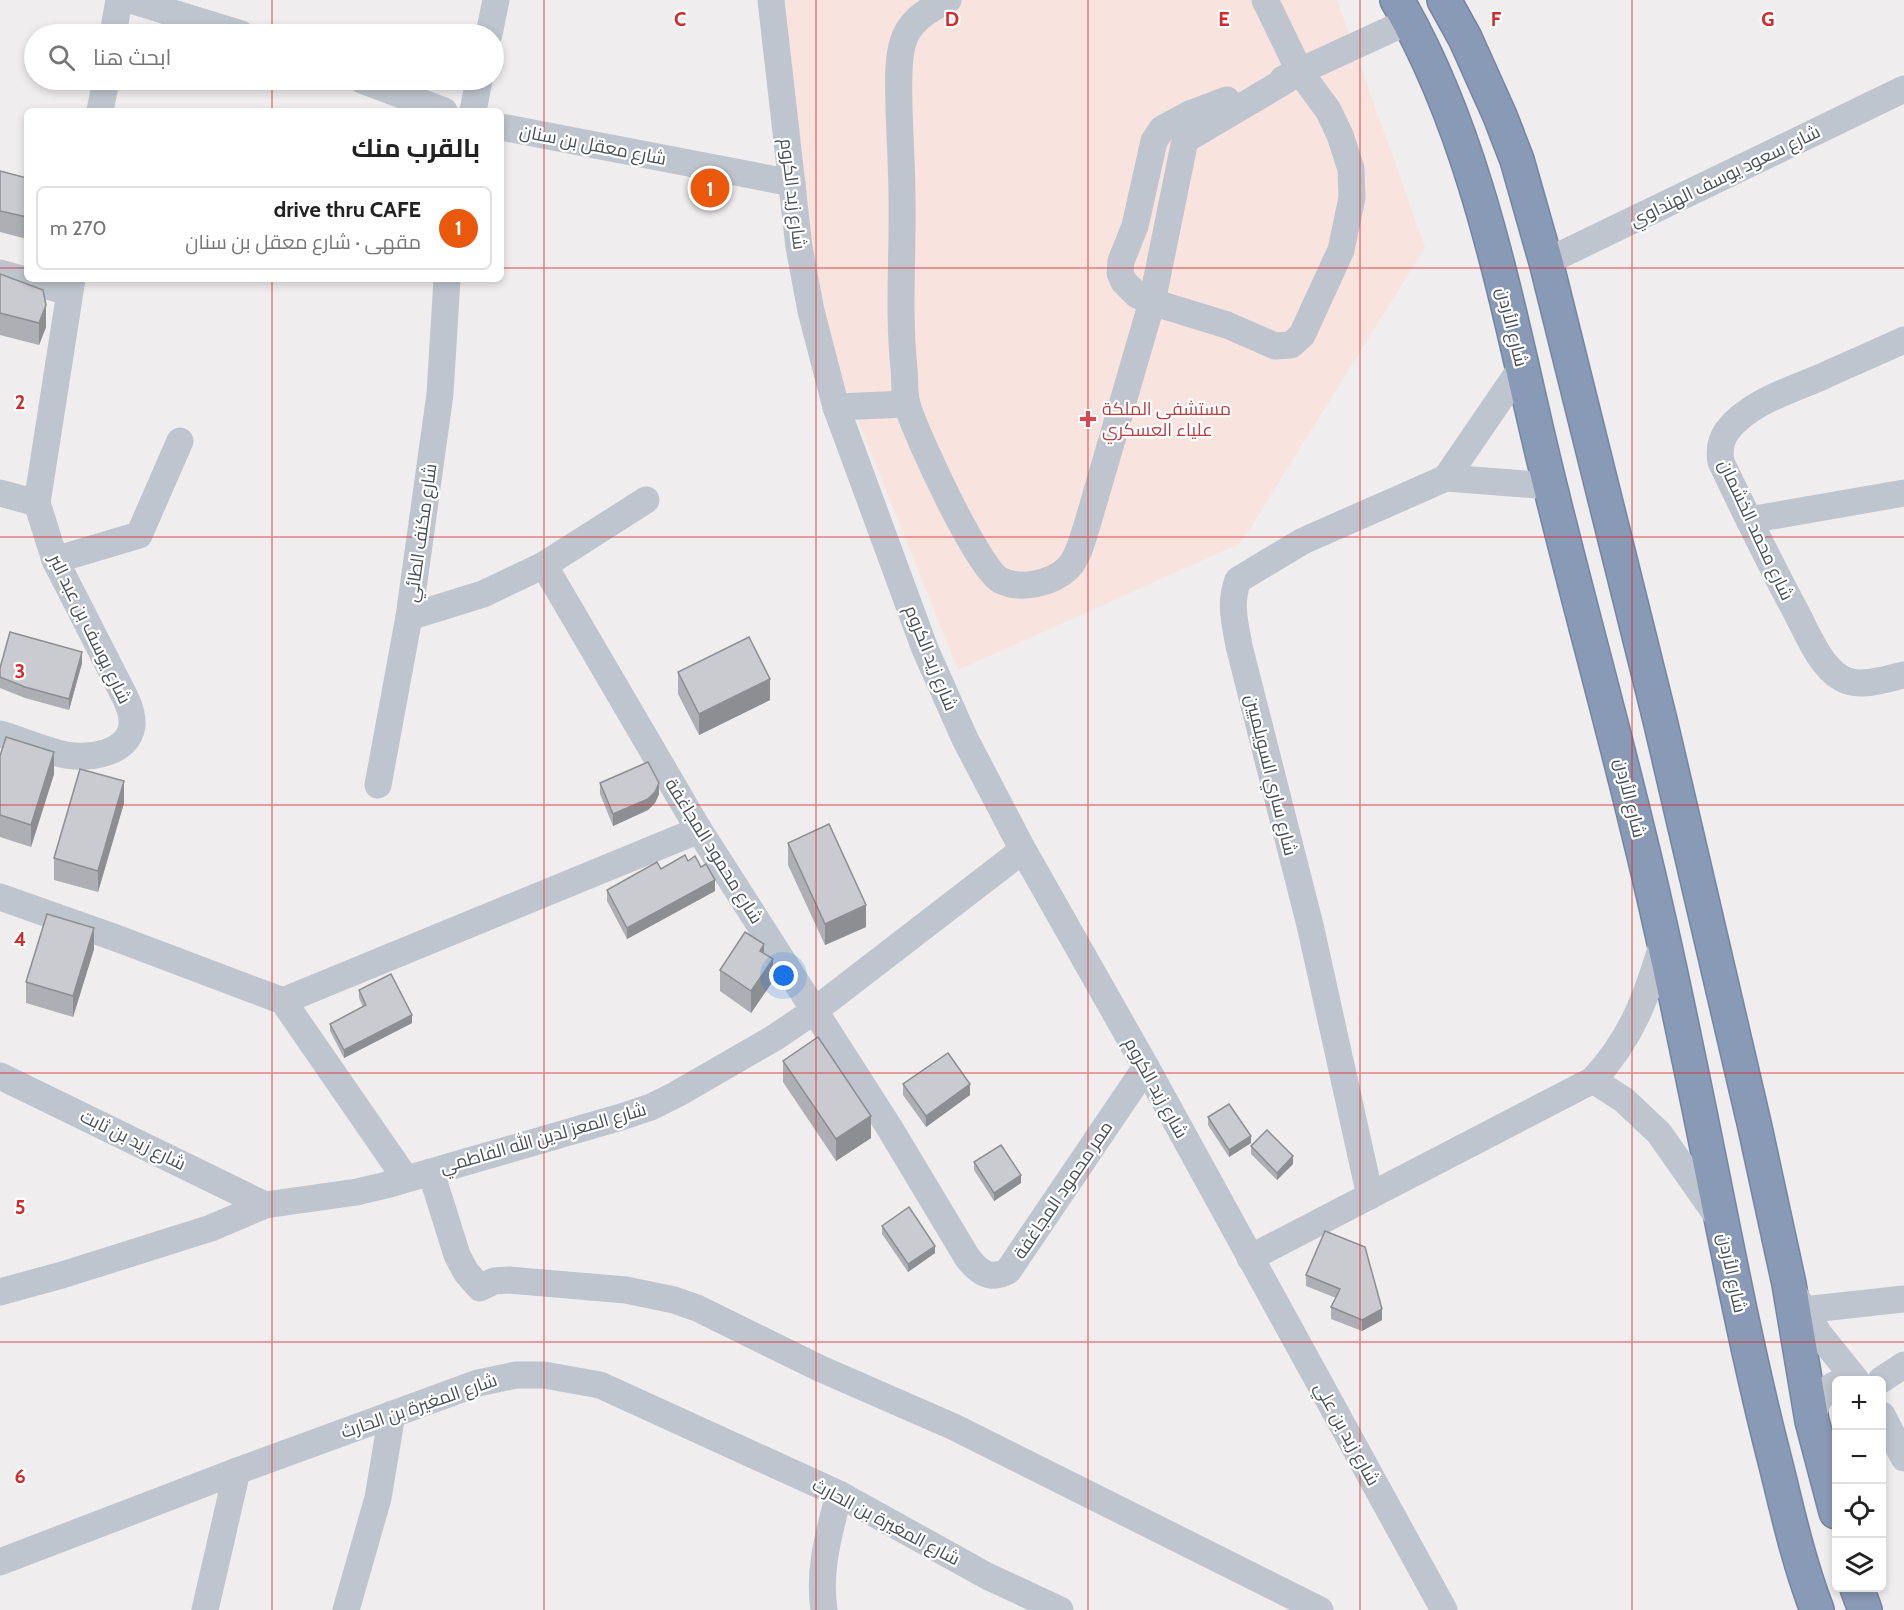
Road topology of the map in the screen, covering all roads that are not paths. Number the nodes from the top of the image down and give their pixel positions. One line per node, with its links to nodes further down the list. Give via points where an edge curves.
1 (119, 0): 9 (street)
2 (131, 0): 10 (street)
3 (496, 0): 11 (street)
4 (771, 0): 21 (street, شارع زيد الكروم)
5 (948, 0): 31 (street, via 911,24 902,45 898,77 902,347)
6 (1265, 0): 12 (street)
7 (1444, 0): 22 (highway, via 1500,116)
8 (1403, 11): 12 (street); 30 (highway, شارع الأردن, via 1437,82 1470,168)
9 (115, 24)
10 (211, 24)
11 (491, 24)
12 (1300, 72): 28 (street, via 1185,140); 28 (street, via 1190,114 1162,129 1154,141 1120,273 1129,290); 28 (street, via 1328,110 1340,135 1351,169 1352,198 1341,250 1302,335 1291,345 1275,346 1227,325)
13 (1904, 89): 22 (street, شارع سعود يوسف الهنداوي)
14 (103, 90): 17 (street)
15 (388, 90): 18 (street)
16 (477, 90): 19 (street)
17 (100, 108)
18 (436, 108)
19 (474, 108)
20 (504, 128): 21 (street, شارع معقل بن سنان)
21 (792, 183): 32 (street, شارع زيد الكروم, via 811,311)
22 (1546, 262): 63 (highway, via 1660,720)
23 (0, 273): 24 (street)
24 (24, 277)
25 (52, 282): 27 (street)
26 (447, 282): 43 (street, شارع مكنف الطائي, via 440,394)
27 (70, 285): 39 (street, شارع يوسف بن عبد البر)
28 (1152, 302): 31 (street, via 1088,522 1068,568 1050,579 1014,585 999,580 988,567 939,480)
29 (1904, 340): 40 (street, شارع محمد الخشمان, via 1761,404 1726,432 1721,462)
30 (1522, 368): 34 (street); 35 (highway, شارع الأردن)
31 (907, 404): 32 (street)
32 (836, 407): 48 (street, شارع زيد الكروم, via 925,649 965,739)
33 (180, 441): 41 (street, via 139,535)
34 (1446, 478): 35 (street, شارع ساري السويلميين); 57 (street, شارع ساري السويلميين, via 1324,531 1275,557 1238,580 1232,602 1252,702 1310,925)
35 (1550, 486): 50 (highway, شارع الأردن)
36 (0, 493): 39 (street)
37 (1904, 493): 40 (street)
38 (646, 500): 42 (street)
39 (37, 503): 41 (street, شارع يوسف بن عبد البر)
40 (1749, 520): 44 (street, شارع محمد الخشمان, via 1826,665 1850,682 1868,683)
41 (55, 560): 45 (street, شارع يوسف بن عبد البر, via 126,699 132,727 121,745 88,756 66,755)
42 (544, 565): 43 (street, via 483,594); 47 (street, شارع محمود المجاغفة)
43 (409, 617): 46 (street, شارع مكنف الطائي)
44 (1904, 675)
45 (0, 734)
46 (378, 785)
47 (699, 830): 51 (street); 52 (street, شارع محمود المجاغفة)
48 (1023, 850): 52 (street, شارع المعز لدين الله الفاطمي); 53 (street, شارع زيد الكروم)
49 (0, 897): 51 (street)
50 (1663, 942): 55 (street, via 1636,1020 1613,1058); 59 (highway, شارع الأردن)
51 (284, 1001): 56 (street)
52 (814, 1011): 56 (street, شارع المعز لدين الله الفاطمي, via 651,1107); 60 (street, شارع محمود المجاغفة)
53 (1146, 1067): 60 (street, ممر محمود المجاغفة, via 1008,1271 1000,1276 982,1273); 61 (street, شارع زيد الكروم)
54 (0, 1076): 58 (street, شارع زيد بن ثابت)
55 (1593, 1080): 57 (street); 59 (street, via 1624,1100 1659,1133)
56 (419, 1175): 58 (street, شارع المعز لدين الله الفاطمي, via 357,1192); 82 (street, via 466,1272 480,1288 494,1281 509,1280 626,1290 686,1303 819,1368 954,1427)
57 (1370, 1196): 61 (street)
58 (265, 1205): 62 (street, شارع المعز لدين الله الفاطمي, via 211,1228)
59 (1722, 1223): 84 (highway, شارع الأردن, via 1760,1403 1793,1536)
60 (967, 1257)
61 (1250, 1258): 83 (street, شارع زيد بن علي)
62 (0, 1292)
63 (1796, 1297): 64 (street); 66 (street); 70 (highway)
64 (1904, 1299)
65 (1904, 1365): 67 (street)
66 (1851, 1376)
67 (1870, 1376)
68 (1832, 1387): 70 (street, via 1814,1408)
69 (392, 1414): 73 (street, شارع المغيرة بن الحارث); 74 (street, شارع المغيرة بن الحارث, via 478,1383 516,1375 565,1377 600,1385); 79 (street, via 378,1498)
70 (1812, 1421): 75 (highway)
71 (1886, 1424): 72 (street)
72 (1904, 1458)
73 (237, 1471): 76 (street, شارع المغيرة بن الحارث); 78 (street)
74 (839, 1494): 80 (street, via 824,1553); 81 (street, شارع المغيرة بن الحارث, via 987,1576)
75 (1832, 1497)
76 (0, 1562)
77 (1859, 1592): 85 (highway)
78 (205, 1610)
79 (346, 1610)
80 (824, 1610)
81 (1060, 1610)
82 (1320, 1610)
83 (1444, 1610)
84 (1817, 1610)
85 (1865, 1610)

